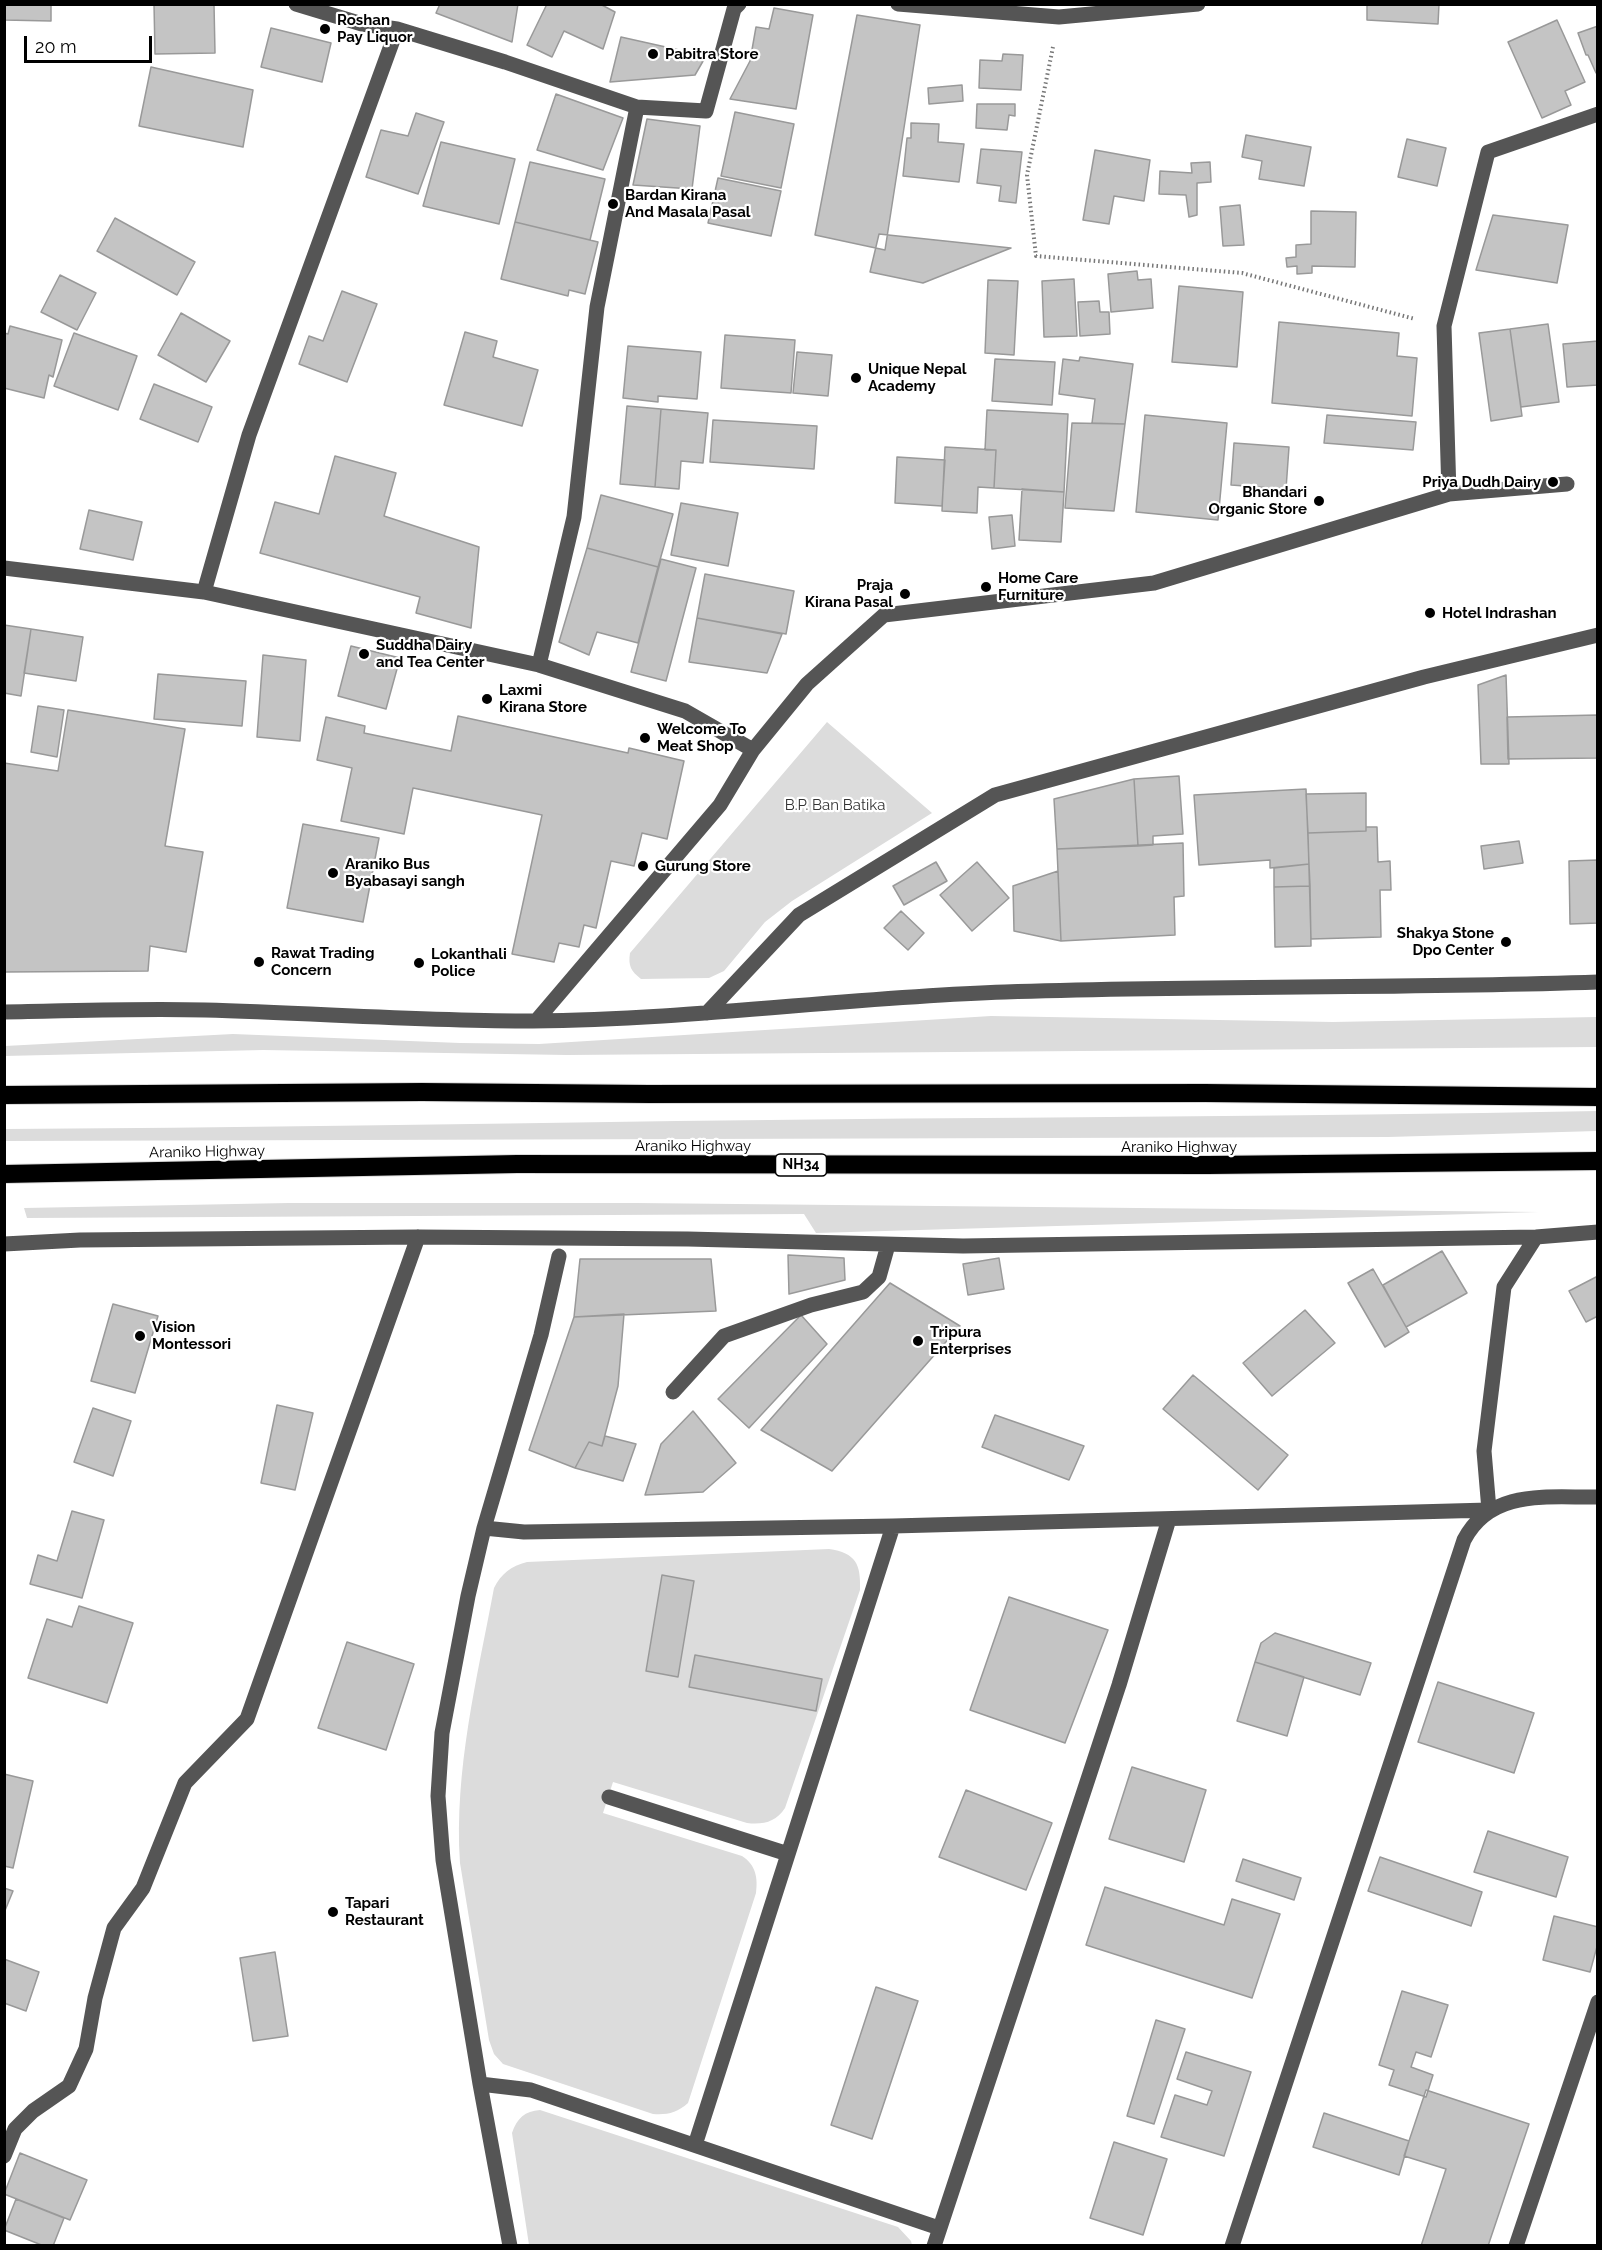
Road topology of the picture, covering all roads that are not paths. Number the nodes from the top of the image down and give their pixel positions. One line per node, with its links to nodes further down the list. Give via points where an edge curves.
1 (296, 4): 5 (street, via 362,24)
2 (739, 4): 6 (street, via 734,9 706,111)
3 (898, 4): 4 (street, via 1059,17)
4 (1198, 4)
5 (397, 29): 6 (street); 11 (street, via 249,435)
6 (637, 107): 13 (street, via 597,307 574,517)
7 (1598, 114): 9 (street, via 1488,152 1444,326)
8 (1566, 484): 9 (street)
9 (1449, 494): 14 (street, via 1154,583 884,615 807,684)
10 (4, 568): 11 (street)
11 (204, 592): 13 (street)
12 (1598, 635): 17 (street, via 1424,677 995,795 799,915)
13 (538, 665): 14 (street, via 685,711)
14 (753, 750): 18 (street, via 720,805)
15 (1598, 982): 17 (street, via 1005,992)
16 (4, 1012): 18 (street, via 200,1010)
17 (707, 1013): 18 (street)
18 (536, 1021)
19 (4, 1095): 20 (highway, via 422,1092)
20 (1598, 1097)
21 (1598, 1161): 22 (highway, Araniko Highway / NH34, via 516,1164)
22 (4, 1174)
23 (1598, 1232): 25 (street)
24 (418, 1237): 26 (street); 27 (street); 40 (street, via 247,1719 185,1783 143,1888 114,1928 86,2049 69,2086 15,2128)
25 (1536, 1237): 27 (street); 31 (street, via 1504,1287 1484,1451)
26 (4, 1244)
27 (888, 1245): 29 (street, via 879,1277 863,1292 811,1305 724,1336)
28 (559, 1256): 34 (street, via 541,1335)
29 (673, 1392)
30 (1598, 1497): 31 (street, via 1518,1499)
31 (1489, 1510): 32 (street); 44 (street, via 1471,1526 1464,1540)
32 (1169, 1519): 33 (street); 41 (street, via 1119,1685)
33 (892, 1526): 34 (street, via 524,1532); 36 (street)
34 (484, 1528): 38 (street, via 442,1733 438,1796 443,1860)
35 (609, 1797): 36 (street)
36 (788, 1854): 39 (street)
37 (1598, 2002): 45 (street)
38 (480, 2084): 39 (street, via 531,2090); 42 (street)
39 (694, 2145): 41 (street)
40 (4, 2156)
41 (939, 2228): 43 (street)
42 (510, 2246)
43 (934, 2246)
44 (1232, 2246)
45 (1516, 2246)

